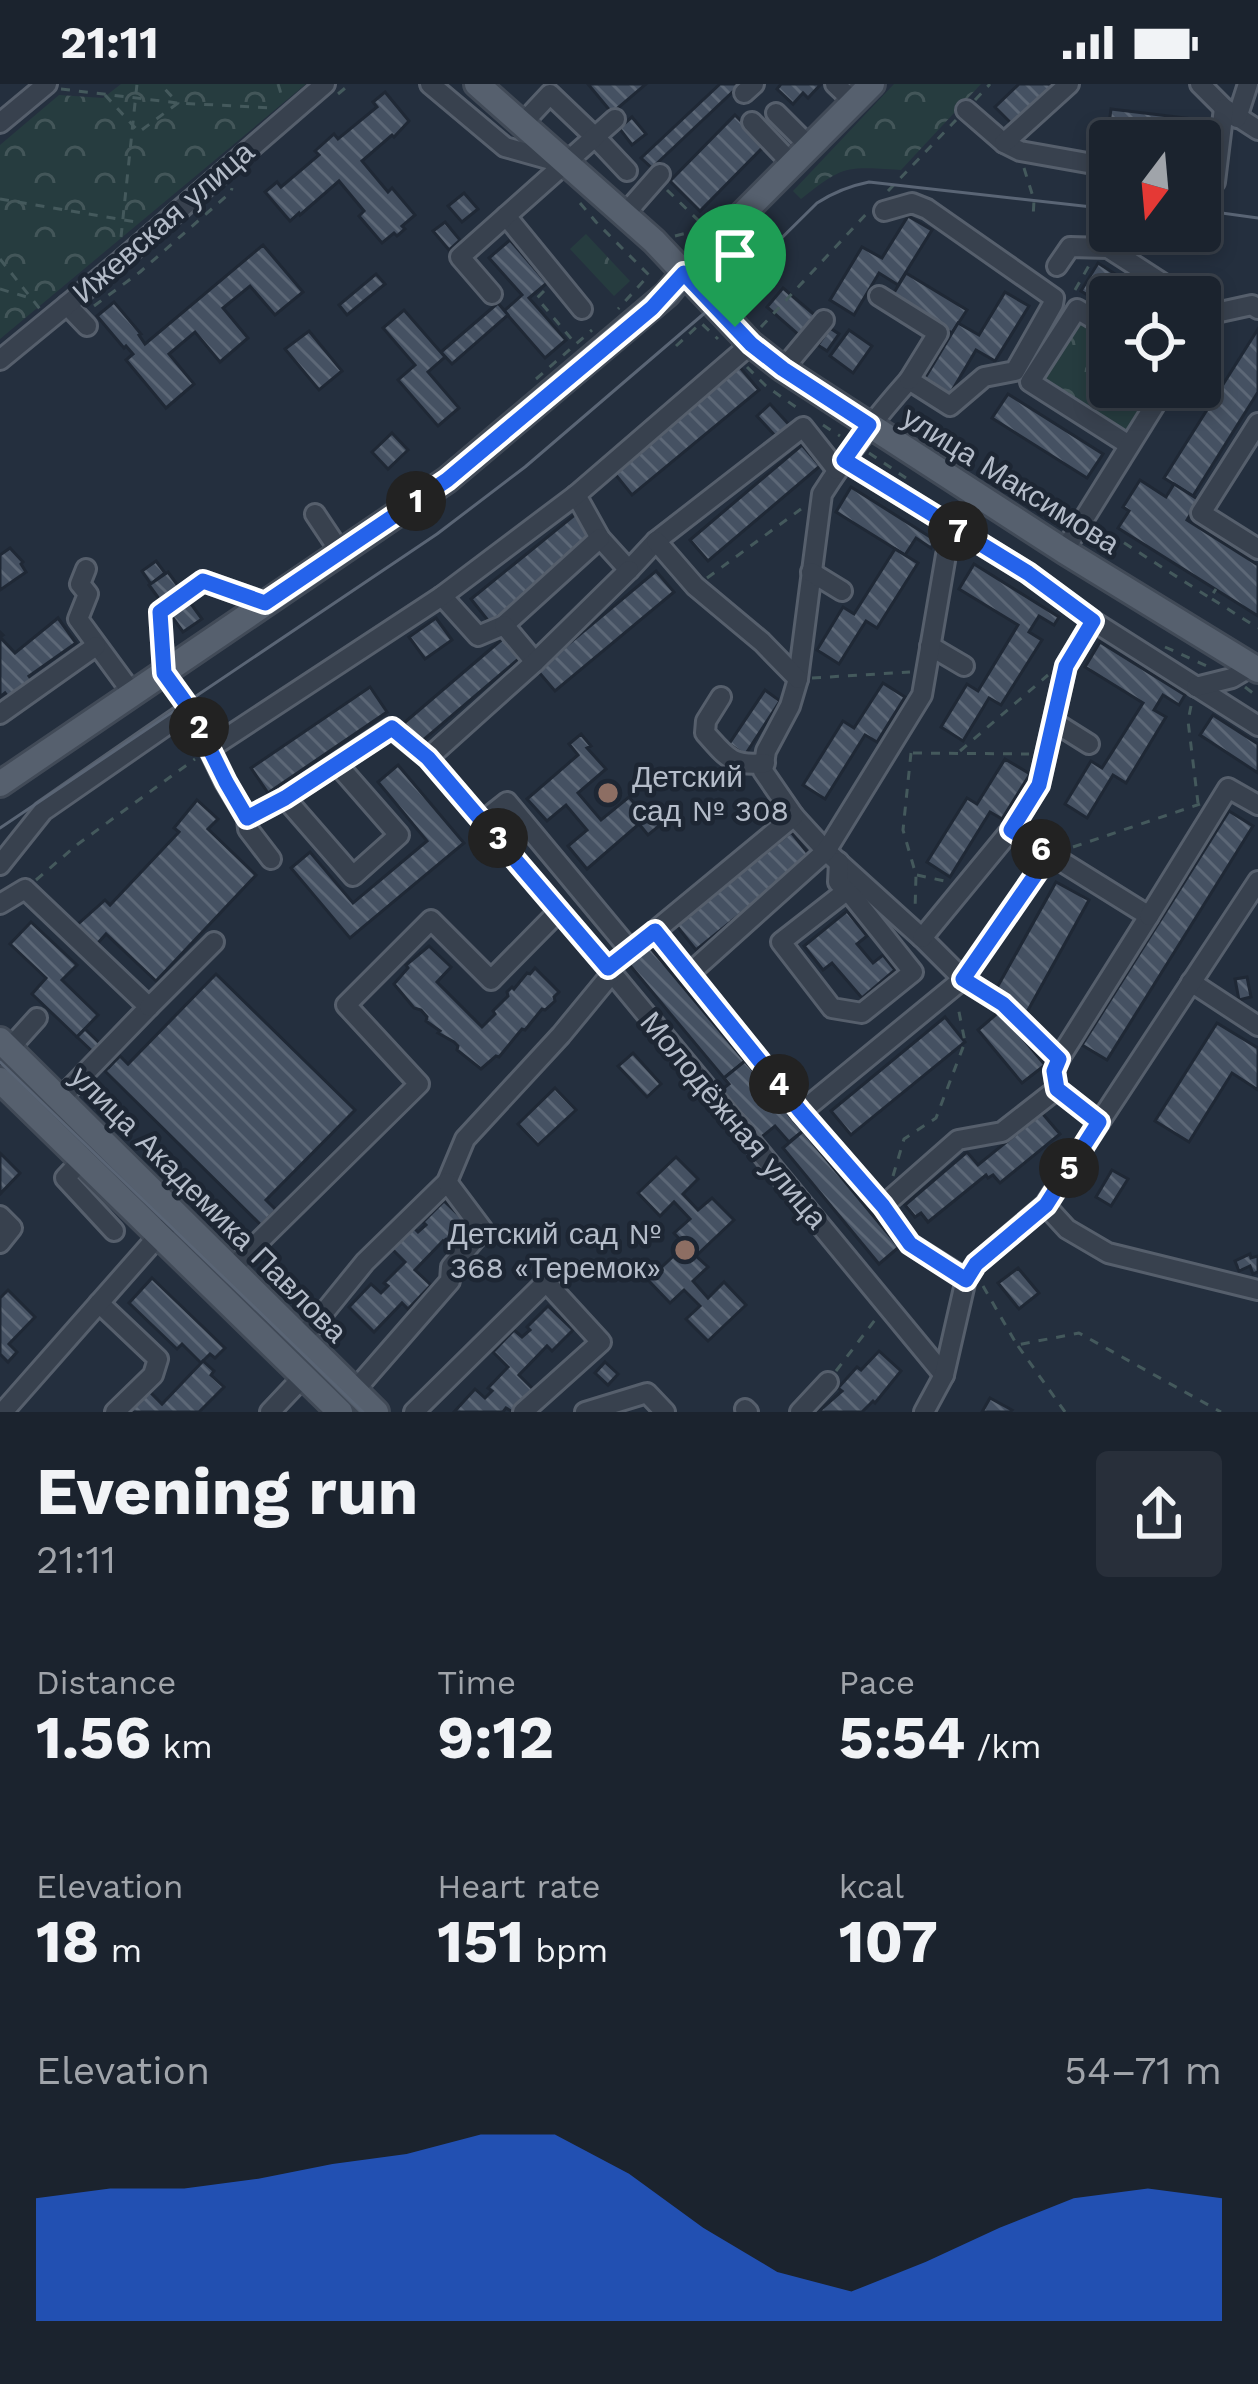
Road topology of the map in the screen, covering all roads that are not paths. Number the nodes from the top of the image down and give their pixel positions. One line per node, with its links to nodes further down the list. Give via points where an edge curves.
1 (325, 84): 34 (street, Ижевская улица)
2 (430, 84): 23 (street, via 506,147)
3 (835, 84): 9 (street)
4 (1069, 84): 19 (street)
5 (1200, 84): 12 (street)
6 (1248, 84): 12 (street)
7 (54, 87): 15 (street)
8 (486, 87): 16 (main road, улица Максимова)
9 (863, 93): 20 (main road)
10 (966, 110): 19 (street)
11 (776, 112): 20 (street)
12 (1231, 113): 17 (street); 21 (street)
13 (615, 119): 18 (street)
14 (752, 122): 20 (street)
15 (0, 123)
16 (522, 124): 18 (street, via 550,94); 23 (main road, улица Максимова)
17 (1258, 130)
18 (596, 137): 23 (street); 24 (street)
19 (1012, 147): 22 (street)
20 (802, 156): 30 (main road)
21 (1221, 156)
22 (1089, 163)
23 (565, 164): 27 (main road, улица Максимова); 28 (street)
24 (627, 171)
25 (658, 176): 27 (street)
26 (884, 211): 44 (street, via 911,203 927,209 1054,298 1015,371 984,377 950,406)
27 (624, 215): 30 (main road, улица Максимова)
28 (506, 216): 32 (street, via 460,257); 35 (street)
29 (1057, 266): 31 (street, via 1070,247 1108,248)
30 (684, 273): 41 (main road, улица Максимова); 57 (main road, via 447,480)
31 (1151, 276)
32 (492, 294)
33 (879, 296): 44 (street, via 938,332)
34 (67, 304): 40 (street); 42 (street, Ижевская улица)
35 (582, 309)
36 (1221, 309): 37 (street)
37 (1258, 309)
38 (1089, 316): 48 (street, via 1077,309 1030,382)
39 (824, 320): 43 (street)
40 (87, 326)
41 (751, 344): 43 (main road, улица Максимова); 50 (street)
42 (0, 360)
43 (783, 369): 47 (main road, улица Максимова)
44 (909, 380): 47 (street)
45 (1153, 408): 48 (street)
46 (1258, 423): 55 (street, via 1202,513)
47 (869, 425): 49 (street); 56 (main road, улица Максимова)
48 (1129, 445): 56 (street)
49 (841, 465): 52 (street); 54 (street, via 803,427); 60 (street, via 822,494)
50 (576, 495): 53 (street); 62 (street)
51 (315, 514): 57 (street)
52 (960, 532): 64 (street); 69 (street, via 946,555)
53 (600, 538): 59 (street); 65 (street)
54 (656, 541): 59 (street); 66 (street)
55 (1258, 549)
56 (1064, 550): 72 (main road, улица Максимова)
57 (341, 553): 63 (main road)
58 (86, 569): 68 (street, via 78,620)
59 (629, 570): 70 (street)
60 (812, 572): 61 (street); 67 (street)
61 (842, 591)
62 (442, 596): 65 (street, via 478,636); 83 (street)
63 (265, 603): 73 (main road); 73 (street, via 203,581 160,612)
64 (1093, 621): 75 (street); 80 (street, via 1066,666)
65 (504, 625): 70 (street)
66 (762, 642): 67 (street); 74 (street)
67 (802, 643): 74 (street)
68 (96, 646): 76 (street); 79 (street)
69 (930, 646): 71 (street); 94 (street, via 922,695)
70 (535, 662): 84 (street)
71 (964, 666)
72 (1255, 668): 75 (street)
73 (164, 673): 76 (main road); 78 (street)
74 (798, 679): 85 (street)
75 (1196, 687): 81 (street)
76 (133, 694): 87 (main road)
77 (721, 697): 85 (street, via 705,733 730,760)
78 (190, 709): 83 (street); 96 (street, via 44,811)
79 (0, 714)
80 (1054, 722): 82 (street); 93 (street, via 1039,785)
81 (1258, 726)
82 (1089, 744)
83 (209, 748): 91 (street)
84 (428, 758): 86 (street, via 392,728); 92 (street, Молодёжная улица)
85 (765, 763): 90 (street)
86 (337, 764): 88 (street); 88 (street, via 399,836 352,876)
87 (0, 784)
88 (285, 798): 91 (street)
89 (1258, 806): 101 (street, via 1228,788)
90 (794, 816): 94 (street); 102 (street)
91 (247, 818): 95 (street)
92 (483, 821): 100 (street, Молодёжная улица); 105 (street, via 507,802)
93 (1011, 830): 101 (street); 103 (street)
94 (832, 857): 98 (street); 103 (street); 107 (street)
95 (271, 859)
96 (0, 865)
97 (1258, 881): 109 (street)
98 (845, 892): 98 (street, via 913,972 862,1012 832,1008 782,942)
99 (0, 904): 110 (street, via 25,889)
100 (560, 911): 106 (street, Молодёжная улица); 129 (street, via 491,980 431,920 346,1005 419,1084)
101 (1149, 916): 114 (street)
102 (655, 931): 105 (street); 107 (street)
103 (919, 934): 108 (street)
104 (214, 942): 110 (street)
105 (630, 950): 106 (street)
106 (610, 971): 121 (street, via 465,1139); 134 (street, Молодёжная улица)
107 (690, 973): 118 (street)
108 (958, 982): 114 (street, via 1003,1004); 118 (street)
109 (1191, 982): 112 (street); 119 (street)
110 (149, 1007): 117 (street)
111 (37, 1018): 113 (street)
112 (1258, 1026)
113 (5, 1044): 117 (main road, улица Академика Павлова)
114 (1059, 1059): 116 (street)
115 (0, 1080): 120 (main road, улица Академика Павлова)
116 (1057, 1089): 119 (street); 123 (street, via 1002,1132 958,1140)
117 (60, 1100): 124 (main road, улица Академика Павлова)
118 (801, 1112): 123 (street)
119 (1099, 1122): 122 (street)
120 (82, 1161): 126 (street, via 64,1178); 127 (main road, улица Академика Павлова)
121 (447, 1182): 133 (street); 137 (street, via 483,1230 451,1267 450,1281)
122 (1046, 1205): 130 (street); 131 (street, via 1066,1229 1108,1253)
123 (883, 1206): 130 (street, via 910,1244)
124 (178, 1215): 127 (street); 129 (main road, улица Академика Павлова)
125 (0, 1216): 128 (street, via 12,1228)
126 (115, 1231)
127 (158, 1236): 132 (street); 135 (main road, улица Академика Павлова)
128 (0, 1243)
129 (232, 1268): 133 (main road, улица Академика Павлова)
130 (969, 1275): 134 (street)
131 (1258, 1290)
132 (99, 1303): 138 (street); 139 (street, via 158,1359 153,1375)
133 (299, 1335): 137 (main road, улица Академика Павлова)
134 (944, 1376): 148 (street)
135 (303, 1377): 140 (street); 141 (main road, улица Академика Павлова)
136 (828, 1382): 147 (street)
137 (355, 1390): 142 (main road, улица Академика Павлова)
138 (4, 1412)
139 (115, 1412)
140 (270, 1412)
141 (340, 1412)
142 (376, 1412)
143 (414, 1412): 144 (street, via 552,1274 601,1342)
144 (523, 1412)
145 (586, 1412): 146 (street, via 647,1393)
146 (665, 1412)
147 (800, 1412)
148 (924, 1412)

